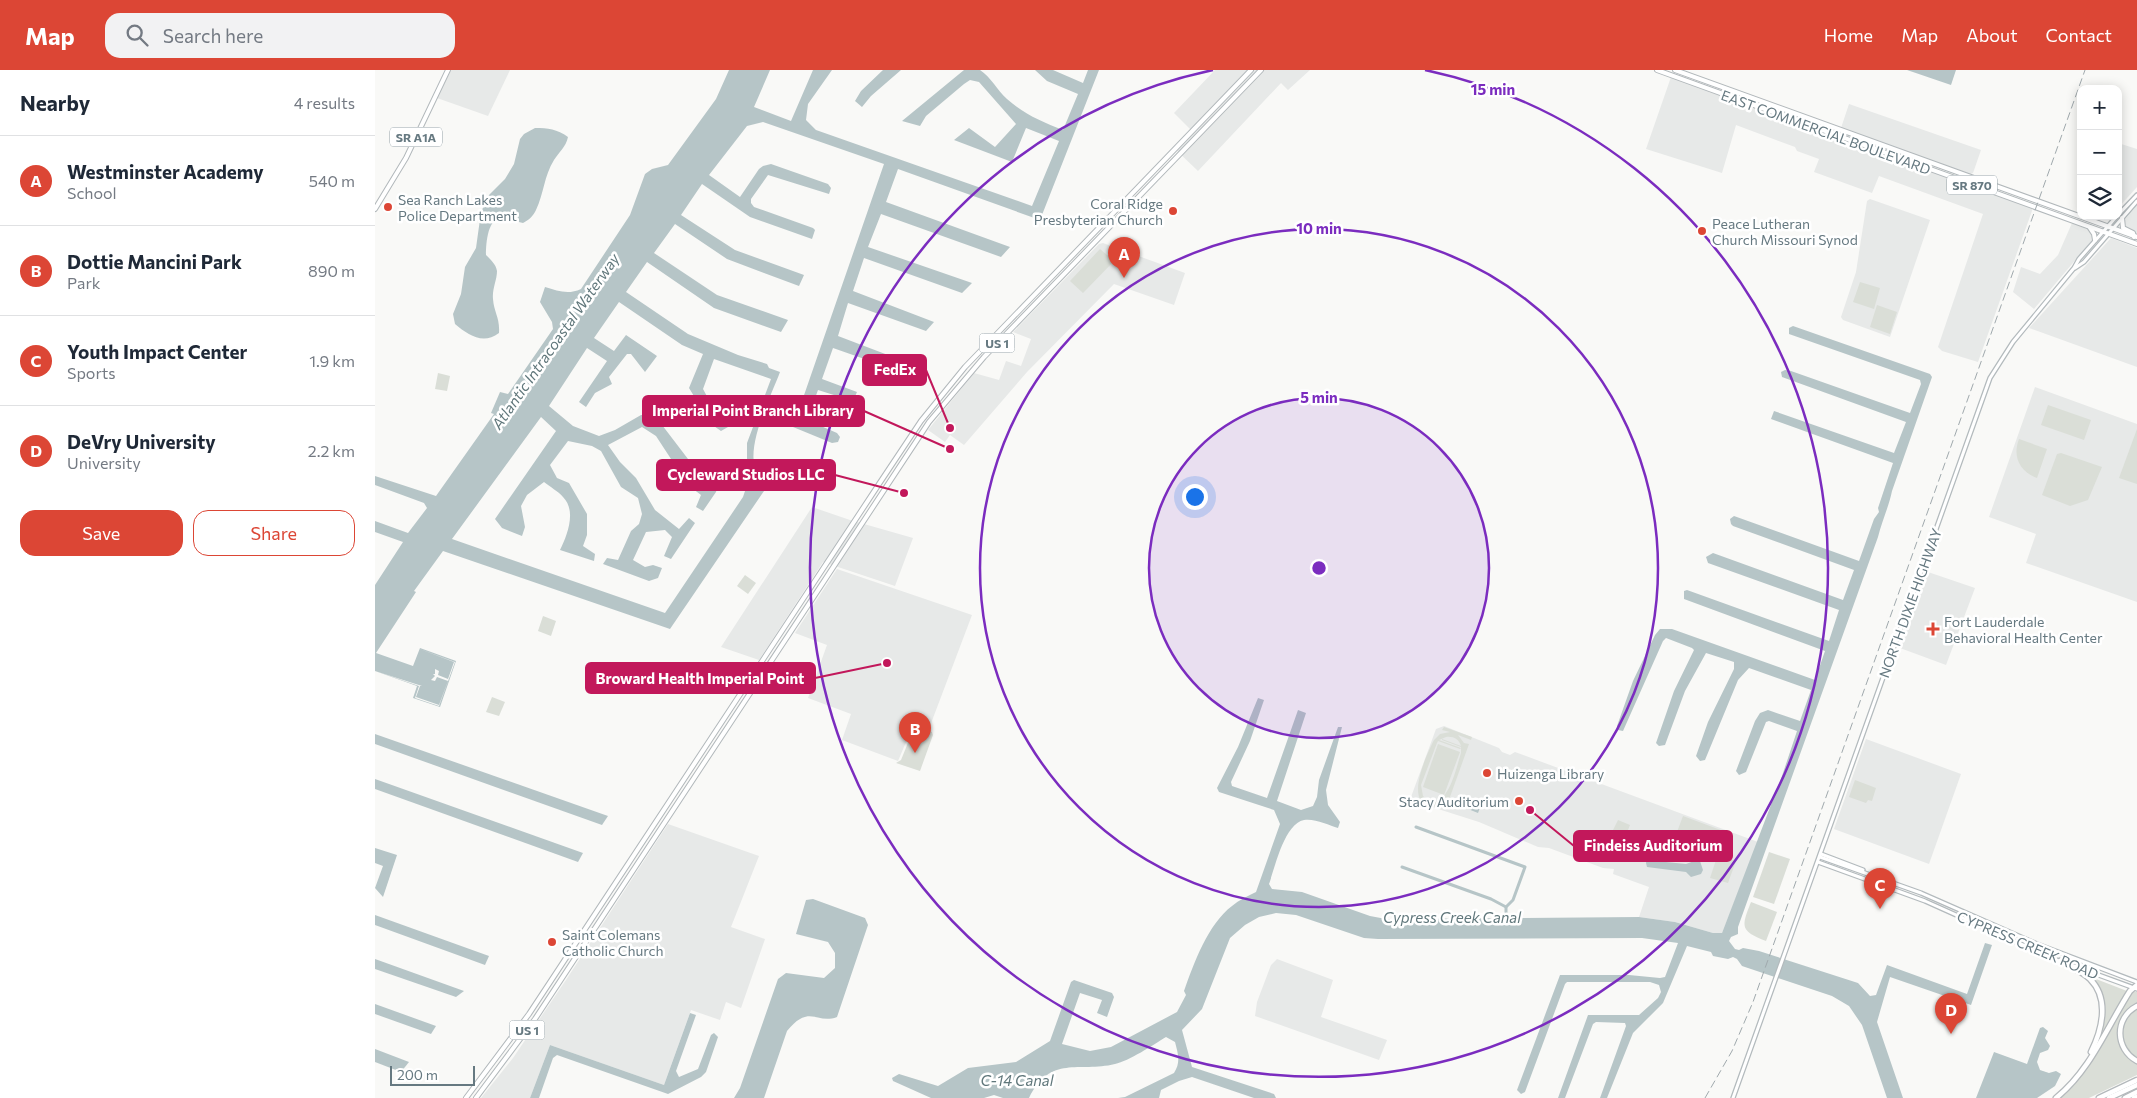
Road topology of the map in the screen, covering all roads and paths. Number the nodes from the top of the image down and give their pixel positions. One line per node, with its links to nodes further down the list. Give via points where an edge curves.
1 (448, 70): 22 (main road, SR A1A, via 406,158)
2 (1251, 70): 6 (main road, US 1)
3 (1261, 70): 8 (main road, US 1)
4 (1657, 70): 14 (main road, EAST COMMERCIAL BOULEVARD / SR 870)
5 (1675, 70): 11 (main road, EAST COMMERCIAL BOULEVARD / SR 870)
6 (1237, 84): 7 (main road, US 1); 8 (main road)
7 (1228, 94): 9 (main road); 10 (main road, US 1)
8 (1237, 94): 9 (main road, US 1)
9 (1228, 104): 12 (main road, US 1)
10 (1181, 142): 12 (main road); 13 (main road, US 1)
11 (1905, 153): 14 (main road); 15 (main road, EAST COMMERCIAL BOULEVARD / SR 870)
12 (1180, 154): 17 (main road, US 1)
13 (1169, 155): 17 (main road); 37 (main road, US 1)
14 (1895, 157): 16 (main road, EAST COMMERCIAL BOULEVARD / SR 870)
15 (1914, 157): 16 (main road); 19 (main road, EAST COMMERCIAL BOULEVARD / SR 870)
16 (1905, 161): 18 (main road, EAST COMMERCIAL BOULEVARD / SR 870)
17 (1169, 166): 39 (main road, US 1)
18 (1969, 184): 19 (main road); 29 (main road, EAST COMMERCIAL BOULEVARD / SR 870)
19 (1991, 185): 28 (main road, EAST COMMERCIAL BOULEVARD / SR 870)
20 (2137, 195): 23 (main road, NORTH DIXIE HIGHWAY)
21 (2137, 201): 24 (main road, NORTH DIXIE HIGHWAY)
22 (375, 209)
23 (2122, 212)
24 (2122, 214)
25 (2114, 220): 28 (main road, NORTH DIXIE HIGHWAY)
26 (2117, 220): 30 (main road, NORTH DIXIE HIGHWAY)
27 (2120, 220): 33 (main road, via 2123,228)
28 (2107, 226): 30 (main road, EAST COMMERCIAL BOULEVARD / SR 870); 31 (main road, NORTH DIXIE HIGHWAY)
29 (2088, 227): 31 (main road, EAST COMMERCIAL BOULEVARD / SR 870); 34 (main road, via 2093,231)
30 (2113, 229): 32 (main road, NORTH DIXIE HIGHWAY); 33 (main road, EAST COMMERCIAL BOULEVARD / SR 870)
31 (2102, 232): 32 (main road, EAST COMMERCIAL BOULEVARD / SR 870); 34 (main road, NORTH DIXIE HIGHWAY)
32 (2107, 234): 35 (main road, EAST COMMERCIAL BOULEVARD / SR 870); 36 (main road, NORTH DIXIE HIGHWAY, via 2084,262)
33 (2136, 237)
34 (2095, 240): 36 (main road, NORTH DIXIE HIGHWAY)
35 (2137, 244)
36 (2074, 268): 56 (main road, NORTH DIXIE HIGHWAY, via 2013,342 1990,378)
37 (1051, 278): 38 (main road, US 1); 39 (main road)
38 (1045, 284): 40 (main road); 41 (main road, US 1)
39 (1050, 288): 40 (main road, US 1)
40 (1043, 296): 42 (main road, US 1)
41 (965, 367): 42 (main road); 43 (main road, US 1)
42 (964, 379): 44 (main road, US 1)
43 (946, 390): 44 (main road); 45 (main road, US 1)
44 (944, 402): 46 (main road, US 1)
45 (913, 432): 46 (main road); 47 (main road, US 1)
46 (912, 445): 48 (main road, US 1)
47 (822, 570): 48 (main road); 49 (main road, US 1)
48 (823, 580): 51 (main road, US 1)
49 (791, 617): 50 (main road, US 1); 51 (main road)
50 (787, 623): 51 (main road); 52 (main road, US 1)
51 (790, 631): 54 (main road, US 1)
52 (708, 743): 53 (main road, US 1); 54 (main road)
53 (701, 753): 55 (main road); 58 (main road, US 1)
54 (708, 756): 55 (main road, US 1)
55 (701, 766): 61 (main road, US 1)
56 (1820, 855): 57 (main road, NORTH DIXIE HIGHWAY); 60 (main road, CYPRESS CREEK ROAD)
57 (1817, 862): 62 (main road, CYPRESS CREEK ROAD); 80 (main road, NORTH DIXIE HIGHWAY)
58 (617, 881): 59 (main road, US 1); 61 (main road)
59 (611, 890): 65 (main road); 69 (main road, US 1)
60 (1921, 893): 62 (main road); 63 (main road, CYPRESS CREEK ROAD)
61 (616, 895): 65 (main road, US 1)
62 (1909, 895): 64 (main road, CYPRESS CREEK ROAD)
63 (1935, 898): 64 (main road); 67 (main road, CYPRESS CREEK ROAD)
64 (1919, 899): 66 (main road, CYPRESS CREEK ROAD)
65 (610, 904): 71 (main road, US 1)
66 (2060, 961): 67 (main road, CYPRESS CREEK ROAD); 72 (highway, via 2088,978 2101,997 2101,1025)
67 (2136, 986): 72 (highway)
68 (2137, 1006): 73 (highway, via 2125,1016 2120,1034 2124,1050)
69 (509, 1042): 70 (main road, US 1); 71 (main road)
70 (500, 1054): 74 (main road); 78 (main road, US 1)
71 (509, 1054): 74 (main road, US 1)
72 (2088, 1060): 81 (highway, via 2076,1079)
73 (2137, 1062)
74 (501, 1066): 79 (main road, US 1)
75 (2137, 1080): 82 (highway)
76 (2137, 1085): 83 (highway)
77 (2137, 1092): 84 (highway)
78 (466, 1098)
79 (476, 1098)
80 (1733, 1098)
81 (2057, 1098)
82 (2099, 1098)
83 (2109, 1098)
84 (2125, 1098)

